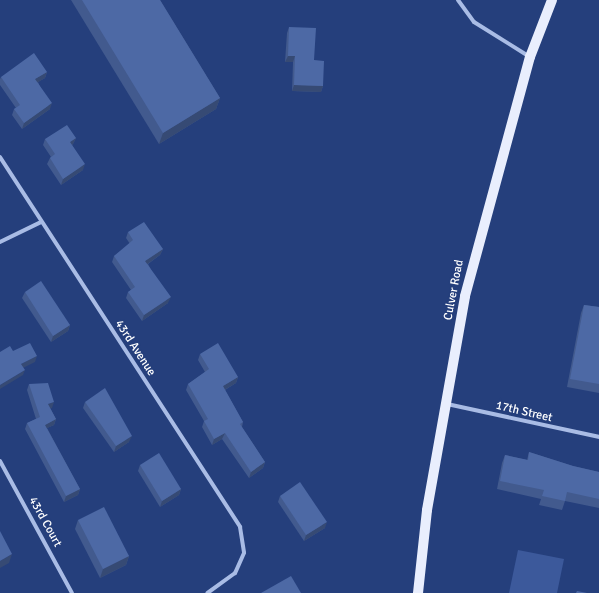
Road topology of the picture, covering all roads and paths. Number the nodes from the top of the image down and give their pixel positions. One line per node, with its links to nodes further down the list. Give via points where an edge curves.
1 (458, 0): 3 (street, via 474,22)
2 (552, 0): 3 (main road, Culver Road)
3 (530, 57): 7 (main road, Culver Road, via 480,232)
4 (0, 157): 5 (street, 43rd Avenue)
5 (41, 222): 6 (street); 11 (street, 43rd Avenue, via 240,527 244,553 235,573)
6 (0, 242)
7 (445, 404): 8 (street, 17th Street); 12 (main road, Culver Road)
8 (599, 437)
9 (0, 461): 10 (street, 43rd Court)
10 (72, 593)
11 (207, 593)
12 (418, 593)

